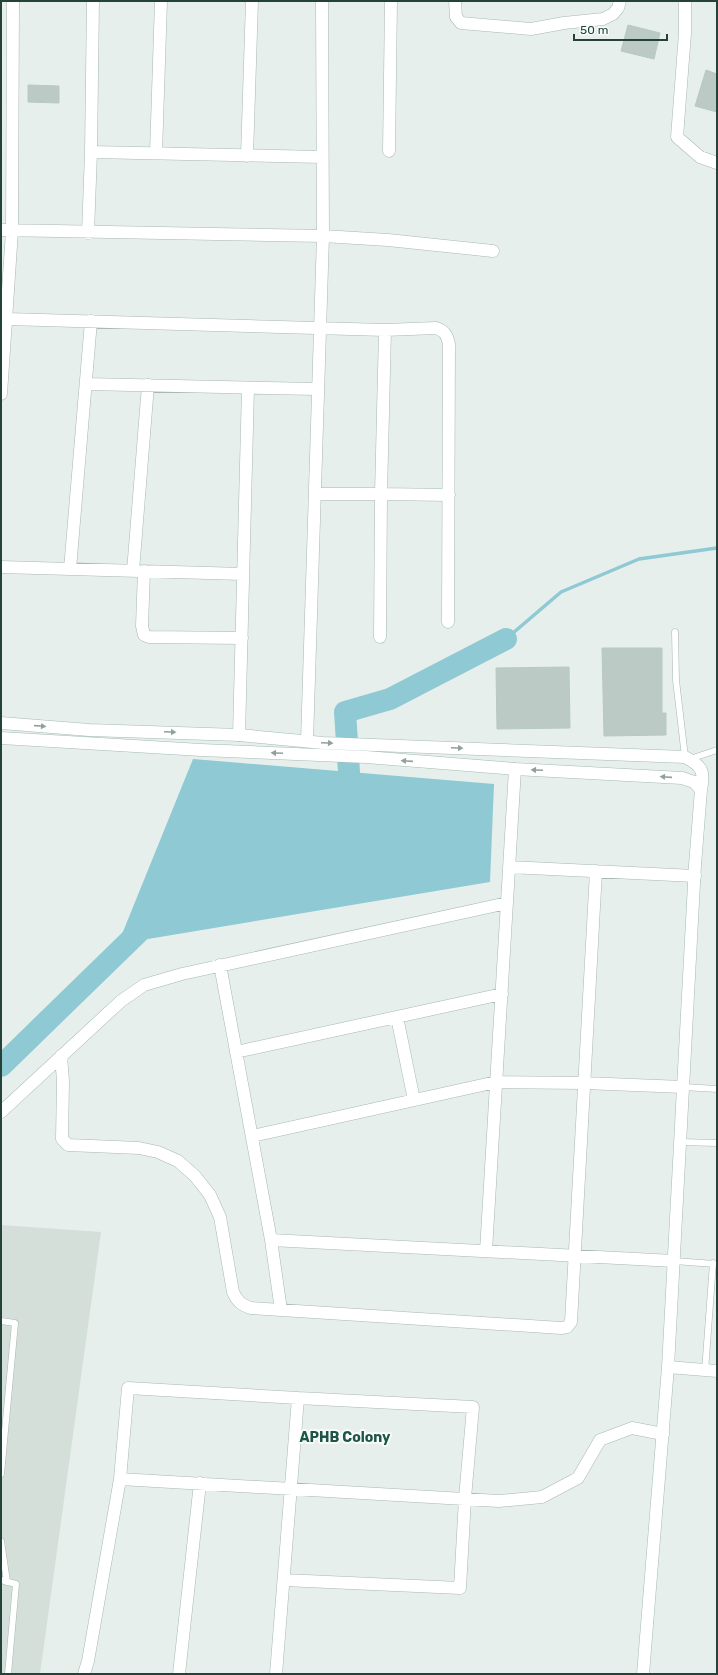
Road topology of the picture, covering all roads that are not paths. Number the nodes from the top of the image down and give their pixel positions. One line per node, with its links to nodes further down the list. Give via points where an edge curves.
1 (13, 1): 16 (street)
2 (93, 1): 11 (street)
3 (161, 1): 12 (street)
4 (252, 1): 13 (street)
5 (322, 1): 14 (street)
6 (391, 1): 10 (street)
7 (455, 1): 8 (street, via 456,17 461,23 530,29 603,19 613,14)
8 (620, 1)
9 (685, 1): 15 (street, via 677,137 700,157)
10 (389, 151)
11 (91, 152): 12 (street); 17 (street)
12 (156, 153): 13 (street)
13 (247, 156): 14 (street)
14 (322, 157): 18 (street)
15 (717, 163)
16 (6, 230): 17 (street); 20 (street)
17 (88, 233): 18 (street)
18 (323, 236): 19 (street); 22 (street)
19 (493, 251)
20 (7, 319): 21 (street); 28 (street)
21 (91, 321): 22 (street); 24 (street)
22 (320, 328): 23 (street); 27 (street)
23 (385, 330): 30 (street); 31 (street, via 436,328 443,330 447,336)
24 (86, 384): 25 (street); 33 (street)
25 (148, 385): 26 (street); 34 (street)
26 (248, 388): 27 (street); 35 (street)
27 (317, 390): 29 (street)
28 (1, 394)
29 (314, 494): 30 (street); 43 (street)
30 (381, 494): 31 (street); 38 (street)
31 (449, 496): 36 (street)
32 (1, 567): 33 (street)
33 (70, 569): 34 (street)
34 (138, 571): 35 (street); 39 (street, via 144,635)
35 (243, 574): 39 (street)
36 (448, 622)
37 (675, 632): 45 (lane, via 676,680)
38 (380, 637)
39 (242, 638): 41 (street)
40 (1, 723): 41 (street, one-way to 41, via 89,730)
41 (239, 735): 43 (street)
42 (1, 738): 46 (street, one-way to 42, via 366,757)
43 (307, 741): 45 (street, one-way to 45)
44 (717, 750): 45 (lane)
45 (687, 758): 47 (street, via 702,770)
46 (515, 769): 47 (street, one-way to 46, via 694,782 682,778); 48 (street)
47 (701, 790): 50 (street)
48 (509, 867): 49 (street); 51 (street)
49 (596, 872): 50 (street); 58 (street)
50 (695, 876): 59 (street)
51 (507, 903): 52 (street); 53 (street)
52 (220, 965): 55 (street); 56 (street, via 144,985 121,1001)
53 (502, 994): 54 (street); 57 (street)
54 (397, 1016): 55 (street); 61 (street)
55 (236, 1052): 63 (street)
56 (61, 1056): 62 (street); 71 (street, via 62,1139 68,1145 139,1148 158,1152 178,1161 195,1176 210,1195 220,1217 232,1292 236,1300 251,1308)
57 (496, 1082): 58 (street); 61 (street); 67 (street)
58 (584, 1083): 59 (street); 68 (street)
59 (683, 1087): 60 (lane); 64 (street)
60 (717, 1088)
61 (414, 1100): 63 (street)
62 (1, 1112)
63 (252, 1136): 66 (street)
64 (680, 1142): 65 (lane); 69 (street)
65 (717, 1143)
66 (271, 1240): 67 (street); 71 (street)
67 (486, 1251): 68 (street)
68 (574, 1256): 69 (street); 71 (street, via 571,1322 561,1328)
69 (674, 1261): 70 (lane); 73 (street)
70 (715, 1264): 74 (lane)
71 (281, 1310)
72 (1, 1321): 77 (lane, via 14,1323)
73 (668, 1367): 74 (street); 76 (street)
74 (711, 1371)
75 (298, 1398): 78 (street, via 128,1388); 80 (street); 81 (street, via 474,1407)
76 (662, 1434): 81 (street, via 632,1428 600,1440 578,1478 542,1497 499,1501); 89 (street)
77 (1, 1474)
78 (120, 1479): 79 (street); 86 (street)
79 (200, 1483): 80 (street); 87 (street)
80 (291, 1488): 81 (street); 83 (street)
81 (465, 1498): 83 (street, via 460,1588)
82 (1, 1542): 84 (lane)
83 (284, 1580): 88 (street)
84 (4, 1581): 85 (lane, via 16,1584)
85 (8, 1674)
86 (84, 1674)
87 (179, 1674)
88 (276, 1674)
89 (643, 1674)

